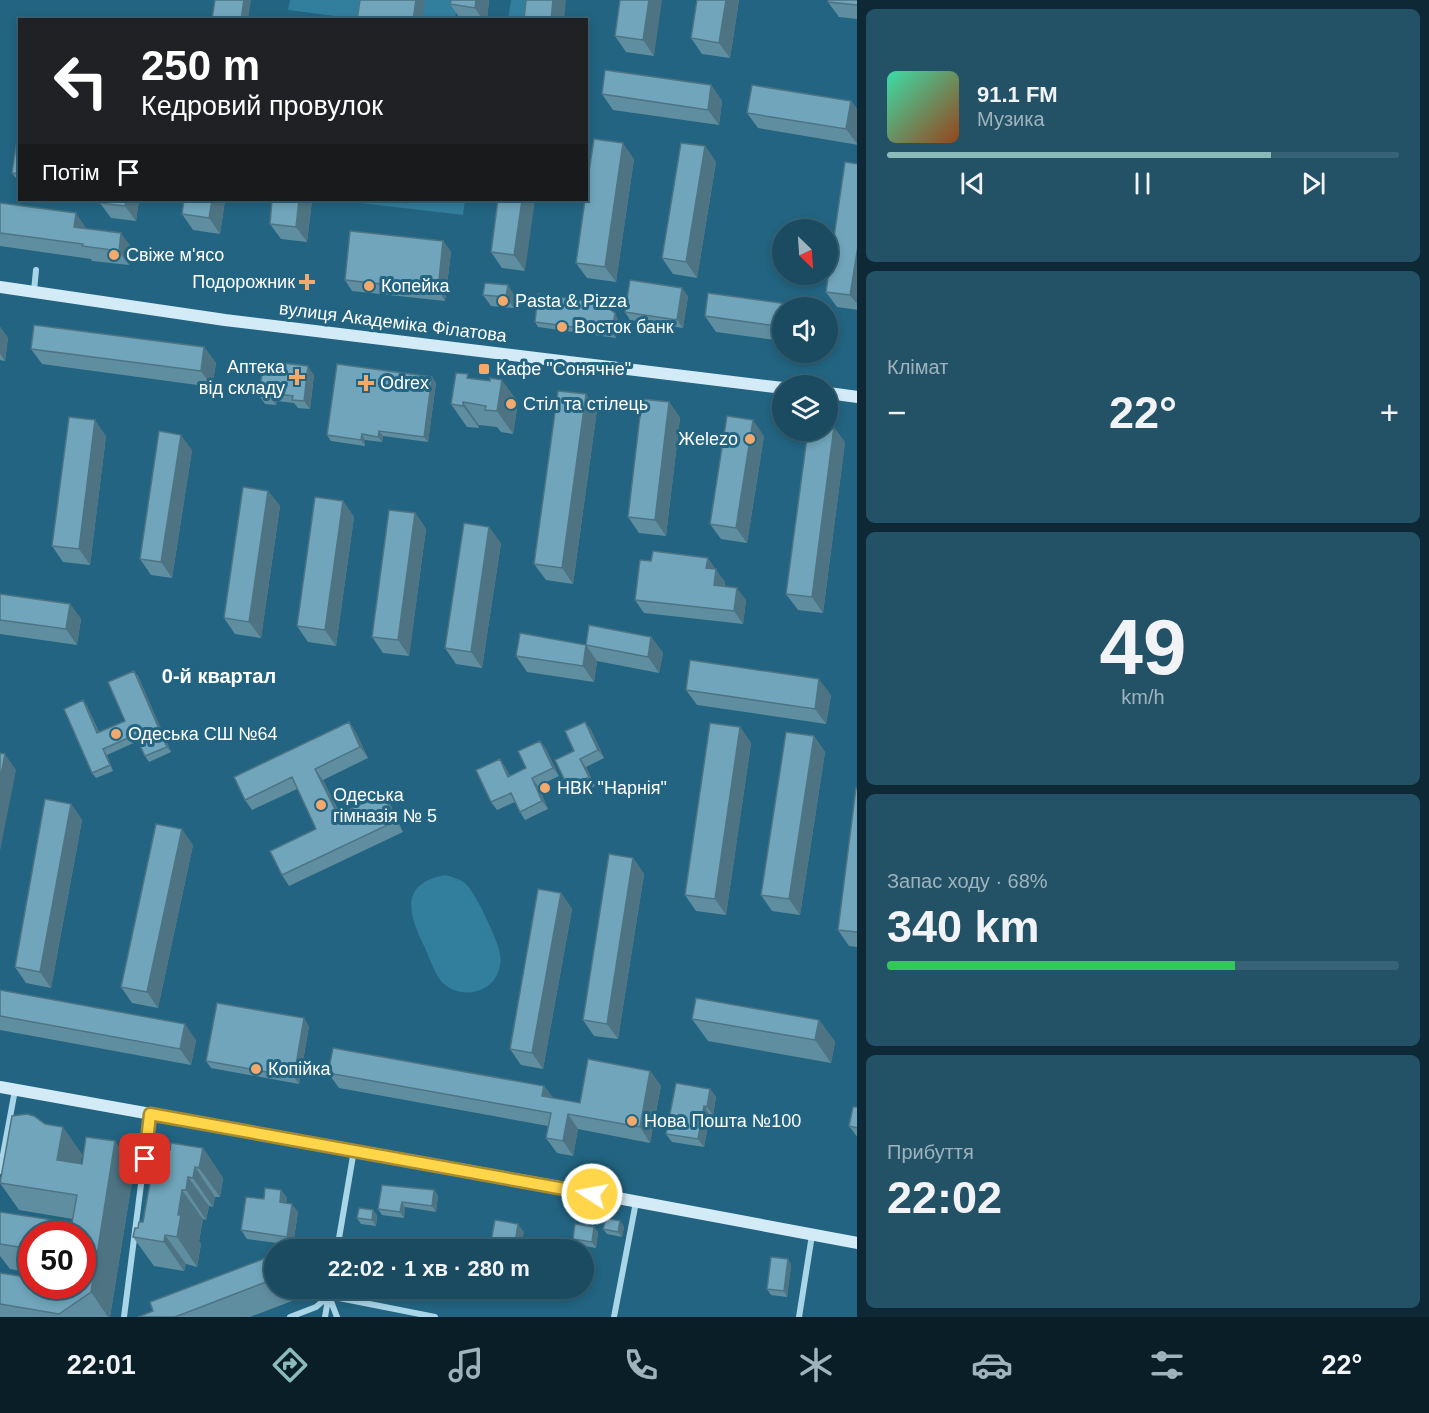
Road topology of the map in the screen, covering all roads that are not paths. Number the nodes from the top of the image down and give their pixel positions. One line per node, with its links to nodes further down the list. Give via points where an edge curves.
1 (36, 270): 3 (street)
2 (0, 287): 3 (main road, вулиця Академіка Філатова)
3 (33, 291): 4 (main road, вулиця Академіка Філатова, via 225,320)
4 (772, 387)
5 (838, 394): 6 (main road)
6 (857, 397)
7 (0, 1087): 8 (main road)
8 (15, 1090): 9 (main road); 11 (street)
9 (150, 1114): 10 (main road); 20 (street)
10 (354, 1150): 12 (main road); 14 (street)
11 (0, 1171)
12 (636, 1202): 13 (main road); 25 (street)
13 (812, 1235): 15 (main road); 26 (street)
14 (339, 1239)
15 (857, 1244)
16 (323, 1299): 21 (street, via 316,1307)
17 (329, 1299): 22 (street)
18 (332, 1299): 23 (street)
19 (359, 1299): 24 (street)
20 (124, 1317)
21 (290, 1317)
22 (326, 1317)
23 (338, 1317)
24 (435, 1317)
25 (614, 1317)
26 (799, 1317)

